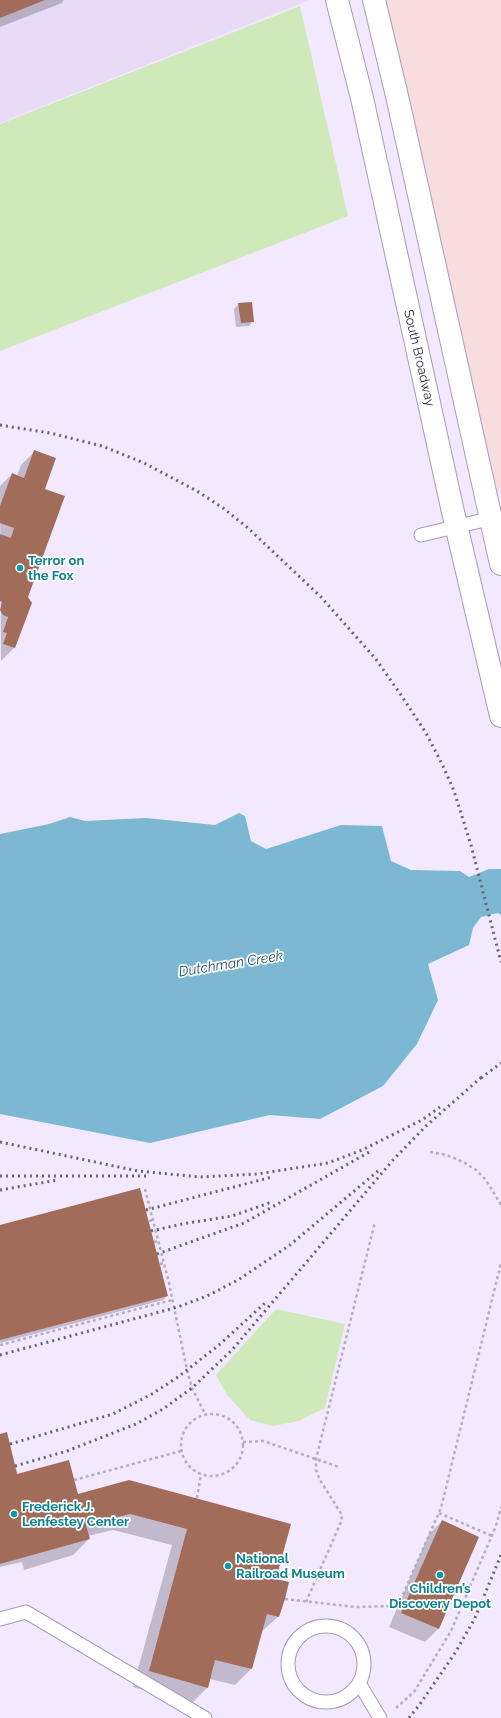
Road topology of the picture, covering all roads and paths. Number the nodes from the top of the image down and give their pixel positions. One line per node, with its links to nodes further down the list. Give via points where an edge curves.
1 (337, 0): 4 (street, South Broadway, via 364,105)
2 (374, 0): 3 (street)
3 (496, 518): 4 (lane); 6 (street)
4 (457, 527): 5 (lane); 7 (street, South Broadway)
5 (421, 535)
6 (501, 564)
7 (501, 716)
8 (430, 1152): 10 (path, via 448,1155 476,1170 486,1180)
9 (145, 1189): 11 (path)
10 (501, 1205)
11 (153, 1220): 12 (path); 14 (path)
12 (148, 1221)
13 (375, 1222): 26 (path)
14 (158, 1241): 15 (path); 16 (path)
15 (154, 1242)
16 (164, 1263): 18 (path); 20 (path)
17 (501, 1263): 32 (path)
18 (160, 1264)
19 (166, 1288): 20 (path)
20 (170, 1288): 21 (path)
21 (172, 1300): 22 (path); 23 (path, via 192,1388)
22 (0, 1345)
23 (204, 1414): 24 (path, via 218,1414 228,1418 236,1424); 25 (path, via 190,1422 184,1430)
24 (243, 1442): 26 (path, via 263,1441); 28 (path, via 239,1462 231,1470 222,1475)
25 (181, 1451): 28 (path, via 185,1461); 29 (path)
26 (316, 1459): 27 (path); 35 (path, via 316,1470 320,1480 342,1515)
27 (339, 1467)
28 (201, 1474): 30 (path)
29 (74, 1480)
30 (197, 1498)
31 (501, 1507): 33 (path)
32 (439, 1513): 33 (path); 35 (path, via 398,1606 356,1607)
33 (492, 1536): 38 (path, via 451,1631 414,1692)
34 (285, 1599): 35 (path)
35 (306, 1602)
36 (0, 1619): 39 (lane, via 26,1612)
37 (359, 1683): 37 (lane, via 341,1700 322,1702 304,1696 289,1676 287,1663 296,1640 306,1631 318,1627 330,1626 342,1630 360,1647 364,1671); 38 (lane)
38 (386, 1715)
39 (205, 1718)

